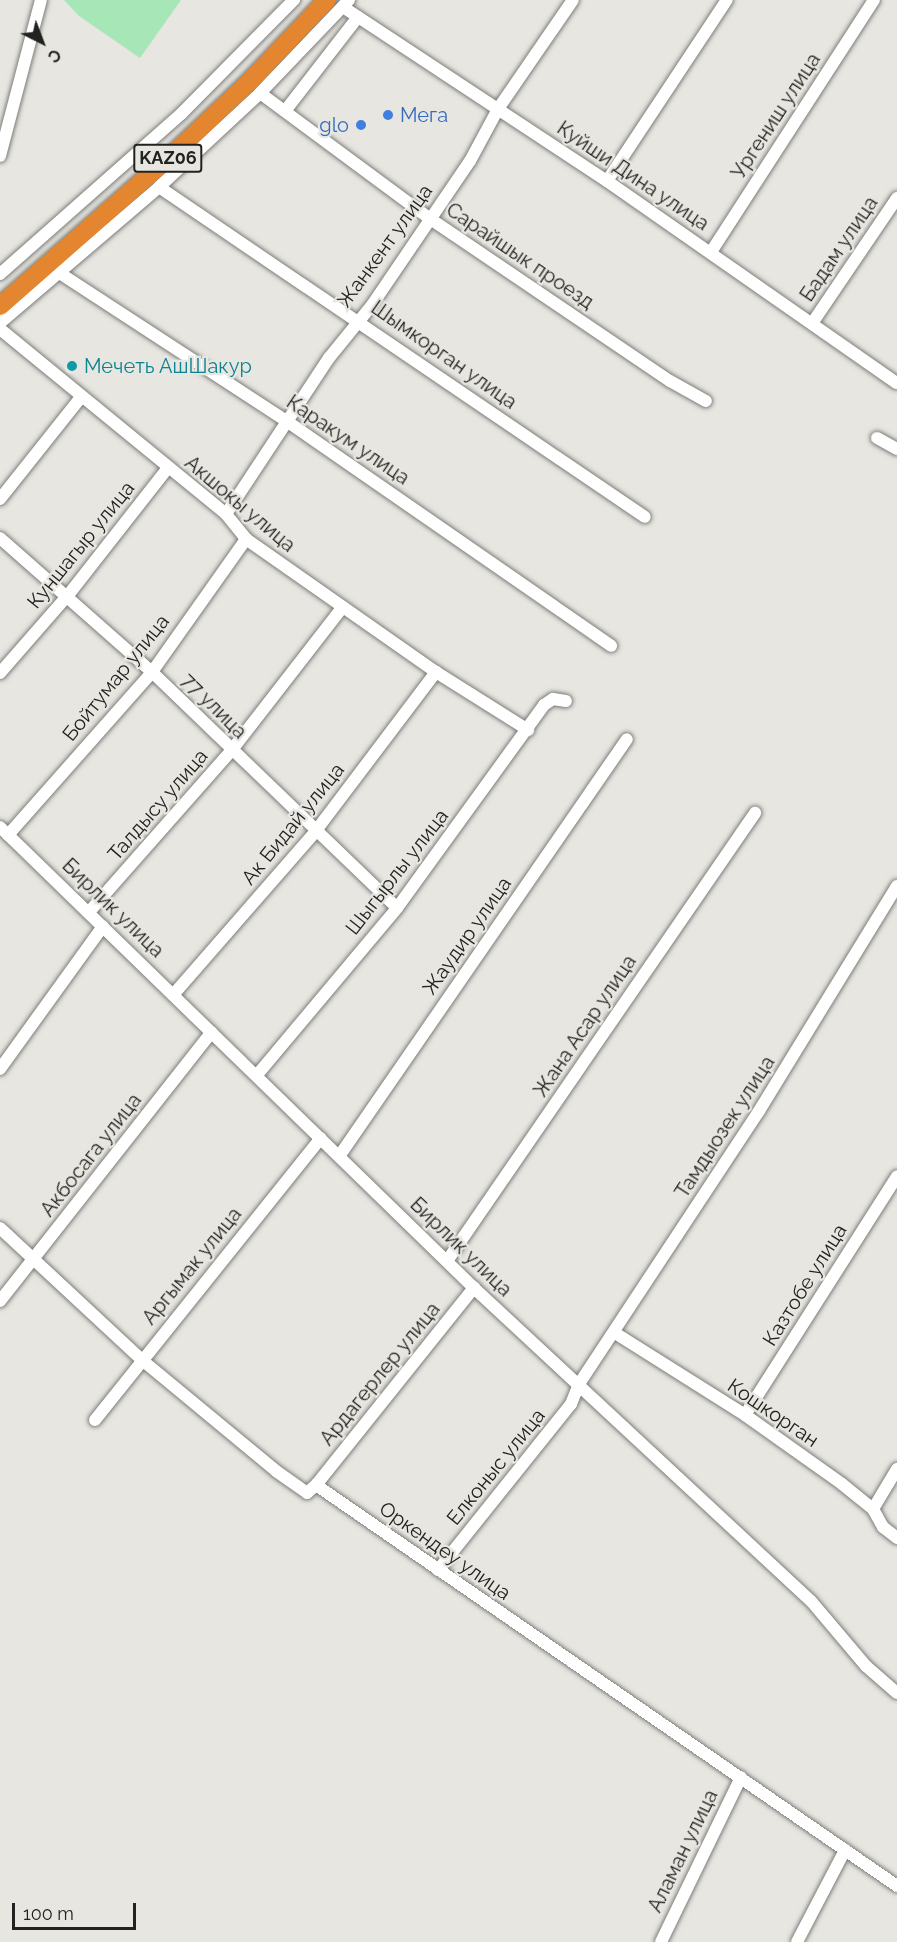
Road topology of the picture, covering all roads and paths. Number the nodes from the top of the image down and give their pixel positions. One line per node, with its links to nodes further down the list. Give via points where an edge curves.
1 (41, 0): 12 (street)
2 (294, 0): 19 (street, via 181,114)
3 (314, 0): 20 (highway, KАZ06, via 166,148)
4 (573, 0): 10 (street, Жанкент улица)
5 (727, 0): 13 (street)
6 (874, 0): 17 (street, Ургениш улица)
7 (340, 2): 8 (street, Куйши Дина улица); 9 (street); 21 (highway, KАZ06)
8 (358, 17): 10 (street, Куйши Дина улица); 11 (street)
9 (260, 93): 11 (street, Сарайшык проезд); 14 (street)
10 (498, 109): 13 (street, Куйши Дина улица); 16 (street, Жанкент улица, via 470,161)
11 (285, 111): 16 (street, Сарайшык проезд)
12 (0, 156)
13 (607, 181): 17 (street, Куйши Дина улица)
14 (159, 187): 18 (street); 22 (street, Шымкорган улица)
15 (897, 198): 23 (street, Бадам улица)
16 (429, 218): 22 (street, Жанкент улица, via 372,305); 28 (street, Сарайшык проезд, via 670,381)
17 (711, 252): 23 (street, Куйши Дина улица, via 759,289)
18 (58, 272): 24 (street); 29 (street, Каракум улица)
19 (0, 274)
20 (0, 293)
21 (0, 306)
22 (357, 318): 29 (street, Жанкент улица); 35 (street, Шымкорган улица)
23 (813, 322): 26 (street, Куйши Дина улица)
24 (0, 323)
25 (0, 329): 27 (street, Акшокы улица)
26 (897, 383)
27 (81, 397): 32 (street, Акшокы улица); 33 (street)
28 (706, 401)
29 (288, 422): 34 (street, Жанкент улица); 40 (street, Каракум улица)
30 (877, 438): 31 (street)
31 (897, 449)
32 (167, 469): 34 (street, Акшокы улица); 38 (street, Куншагыр улица)
33 (0, 499)
34 (226, 514): 37 (street, Акшокы улица)
35 (645, 517)
36 (0, 538): 38 (street, 77 улица)
37 (246, 539): 39 (street, Акшокы улица); 41 (street, Бойтумар улица)
38 (69, 594): 41 (street, 77 улица); 43 (street, Куншагыр улица)
39 (342, 608): 42 (street, Акшокы улица); 47 (street, Талдысу улица)
40 (611, 646)
41 (152, 672): 47 (street, 77 улица); 49 (street, Бойтумар улица)
42 (436, 672): 45 (street, Акшокы улица); 50 (street, Ак Бидай улица)
43 (0, 673)
44 (566, 701): 45 (street, Шыгырлы улица, via 549,701)
45 (528, 730): 52 (street, Шыгырлы улица)
46 (627, 739): 60 (street, Жаудир улица)
47 (231, 751): 50 (street, 77 улица); 53 (street, Талдысу улица)
48 (754, 813): 64 (street, Жана Асар улица)
49 (4, 831): 53 (street, Бирлик улица)
50 (315, 832): 52 (street, 77 улица); 55 (street, Ак Бидай улица)
51 (897, 886): 67 (street, Тамдыозек улица, via 759,1111)
52 (397, 908): 58 (street, Шыгырлы улица)
53 (89, 912): 54 (street, Бирлик улица)
54 (103, 926): 55 (street, Бирлик улица); 57 (street)
55 (173, 995): 56 (street, Бирлик улица)
56 (212, 1032): 58 (street, Бирлик улица); 63 (street, Акбосага улица)
57 (0, 1069)
58 (257, 1075): 59 (street, Бирлик улица)
59 (321, 1138): 60 (street, Бирлик улица); 68 (street, Аргымак улица)
60 (340, 1155): 64 (street, Бирлик улица)
61 (897, 1176): 70 (street, Казтобе улица)
62 (0, 1228): 63 (street, Оркендеу улица)
63 (33, 1259): 66 (street, Акбосага улица); 68 (street, Оркендеу улица)
64 (447, 1261): 65 (street, Бирлик улица)
65 (474, 1288): 69 (street, Бирлик улица); 73 (street, Ардагерлер улица)
66 (0, 1301)
67 (615, 1333): 69 (street, Тамдыозек улица); 70 (street, Кошкорган)
68 (142, 1360): 71 (street, Аргымак улица); 73 (street, Оркендеу улица, via 299,1488 307,1493)
69 (579, 1384): 76 (street, Елконыс улица, via 571,1404); 77 (street, Бирлик улица, via 811,1601 866,1666)
70 (746, 1415): 74 (street, Кошкорган)
71 (95, 1420)
72 (897, 1469): 74 (street)
73 (316, 1485): 76 (street, Оркендеу улица)
74 (873, 1509): 75 (street, Кошкорган, via 883,1527)
75 (897, 1538)
76 (438, 1570): 78 (street, Оркендеу улица)
77 (897, 1693)
78 (741, 1777): 79 (street, Оркендеу улица); 81 (street, Аламан улица)
79 (845, 1850): 80 (street, Оркендеу улица); 82 (street)
80 (897, 1886)
81 (661, 1942)
82 (797, 1942)

